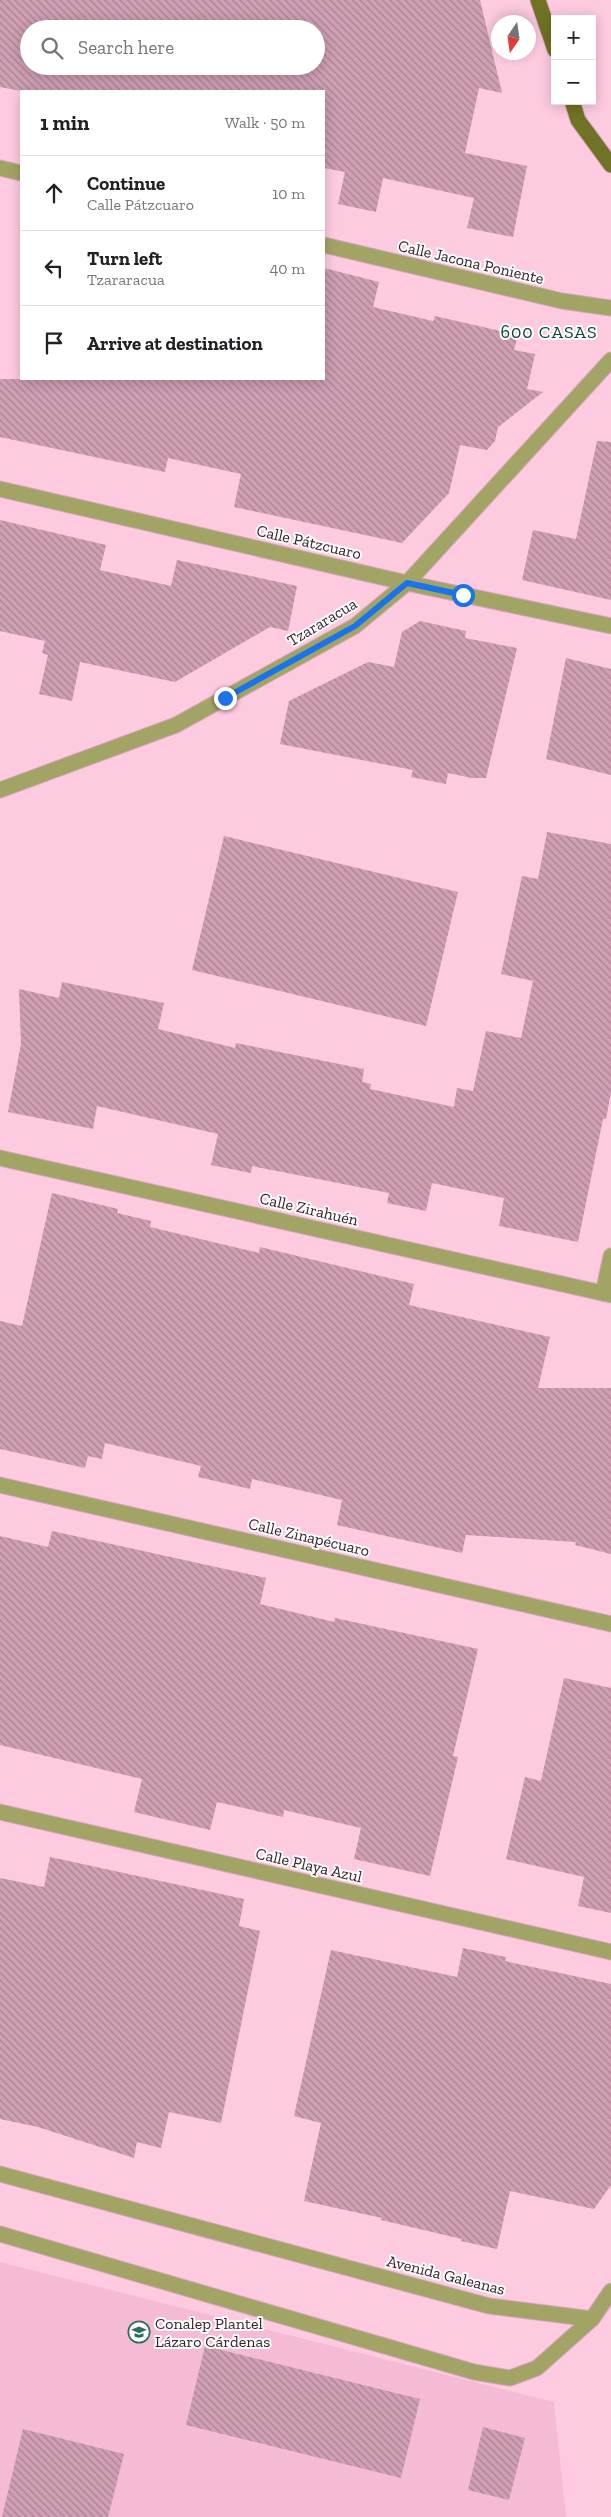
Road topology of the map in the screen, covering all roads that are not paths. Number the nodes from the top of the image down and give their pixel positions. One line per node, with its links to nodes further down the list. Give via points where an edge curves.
1 (538, 0): 2 (main road)
2 (551, 38)
3 (573, 105): 4 (main road, via 578,120)
4 (611, 165)
5 (0, 168): 6 (street)
6 (20, 173)
7 (325, 244): 8 (street, Calle Jacona Poniente, via 562,301)
8 (611, 308)
9 (611, 360): 11 (street, Tzararacua)
10 (0, 489): 11 (street, Calle Pátzcuaro)
11 (407, 583): 12 (street, Calle Pátzcuaro); 13 (street, Tzararacua, via 355,626 176,725)
12 (611, 626)
13 (0, 790)
14 (0, 1158): 16 (street, Calle Zirahuén)
15 (611, 1256): 16 (street)
16 (607, 1294)
17 (0, 1485): 18 (street, Calle Zinapécuaro)
18 (611, 1624)
19 (0, 1812): 20 (street, Calle Playa Azul)
20 (611, 1952)
21 (0, 2174): 24 (street, Avenida Galeanas, via 489,2306)
22 (0, 2234): 24 (street, via 474,2372 510,2378 537,2368)
23 (611, 2291): 24 (street)
24 (592, 2319)

